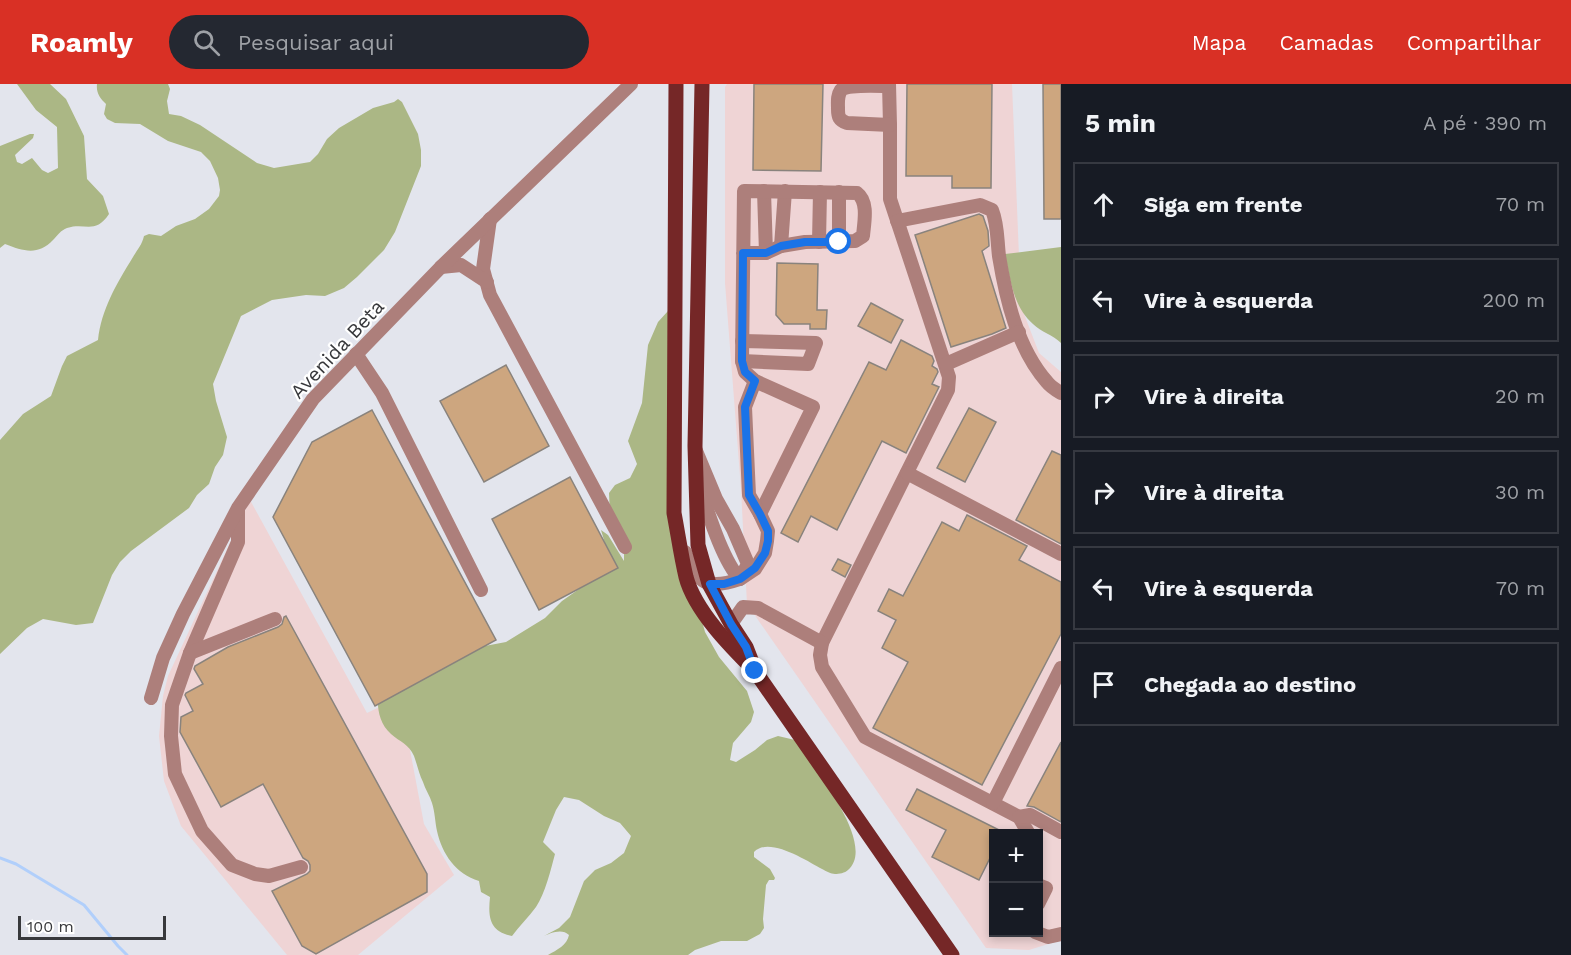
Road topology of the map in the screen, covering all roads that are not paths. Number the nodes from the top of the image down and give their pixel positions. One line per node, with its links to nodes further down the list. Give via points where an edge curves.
1 (631, 84): 10 (street, Avenida Beta)
2 (676, 84): 33 (main road, via 674,513)
3 (702, 84): 28 (main road)
4 (889, 85): 5 (street); 5 (street, via 846,87 838,98 838,115 847,123)
5 (890, 125): 11 (street, via 890,199)
6 (764, 191): 7 (street); 15 (street, via 744,191); 16 (street)
7 (785, 191): 8 (street); 14 (street)
8 (820, 192): 9 (street); 12 (street)
9 (839, 192): 13 (street); 13 (street, via 862,197 864,215 863,236)
10 (490, 219): 17 (street, Avenida Beta); 18 (street, via 483,269)
11 (897, 221): 19 (street, via 980,205 992,210 997,220 1004,287); 25 (street)
12 (819, 242): 13 (street); 14 (street)
13 (839, 242)
14 (781, 246): 16 (street)
15 (743, 253): 16 (street); 20 (street)
16 (766, 253)
17 (441, 267): 18 (street, via 461,265); 22 (street, Avenida Beta)
18 (487, 282): 34 (street, via 490,295)
19 (1019, 332): 25 (street); 27 (street, via 1047,383)
20 (742, 341): 21 (street); 23 (street)
21 (763, 342): 24 (street); 24 (street, via 816,344 808,364)
22 (356, 354): 31 (street, Avenida Beta, via 313,399); 38 (street, via 382,393)
23 (742, 361): 24 (street); 26 (street, via 745,372)
24 (763, 362)
25 (946, 364): 29 (street, via 948,390)
26 (755, 381): 32 (street, via 745,418 749,495); 32 (street, via 813,407)
27 (1061, 393)
28 (694, 446): 30 (main road); 36 (street, via 748,564)
29 (907, 473): 35 (street); 41 (street)
30 (695, 476): 36 (street, via 722,547); 37 (main road, via 698,545)
31 (238, 508): 42 (street, via 238,542); 45 (street, Avenida Beta, via 183,614 163,658)
32 (760, 514): 36 (street, via 768,531 765,553 755,568)
33 (679, 536): 37 (street, via 690,567); 44 (main road, via 687,579 701,609)
34 (625, 547)
35 (1061, 554)
36 (740, 579): 37 (street)
37 (710, 584): 40 (main road)
38 (481, 590)
39 (275, 619): 42 (street)
40 (731, 624): 41 (street, via 743,608 758,608); 44 (main road)
41 (822, 643): 46 (street, via 822,667 865,737)
42 (190, 653): 50 (street, via 172,705 171,736 175,774 202,831 232,865 255,874 269,876)
43 (1061, 668): 46 (street)
44 (755, 671): 53 (main road)
45 (151, 698)
46 (993, 803): 47 (street)
47 (1019, 817): 48 (street); 49 (street, via 1030,816)
48 (1026, 829)
49 (1061, 832)
50 (301, 867)
51 (1061, 934): 52 (street)
52 (1043, 935)
53 (952, 955)

